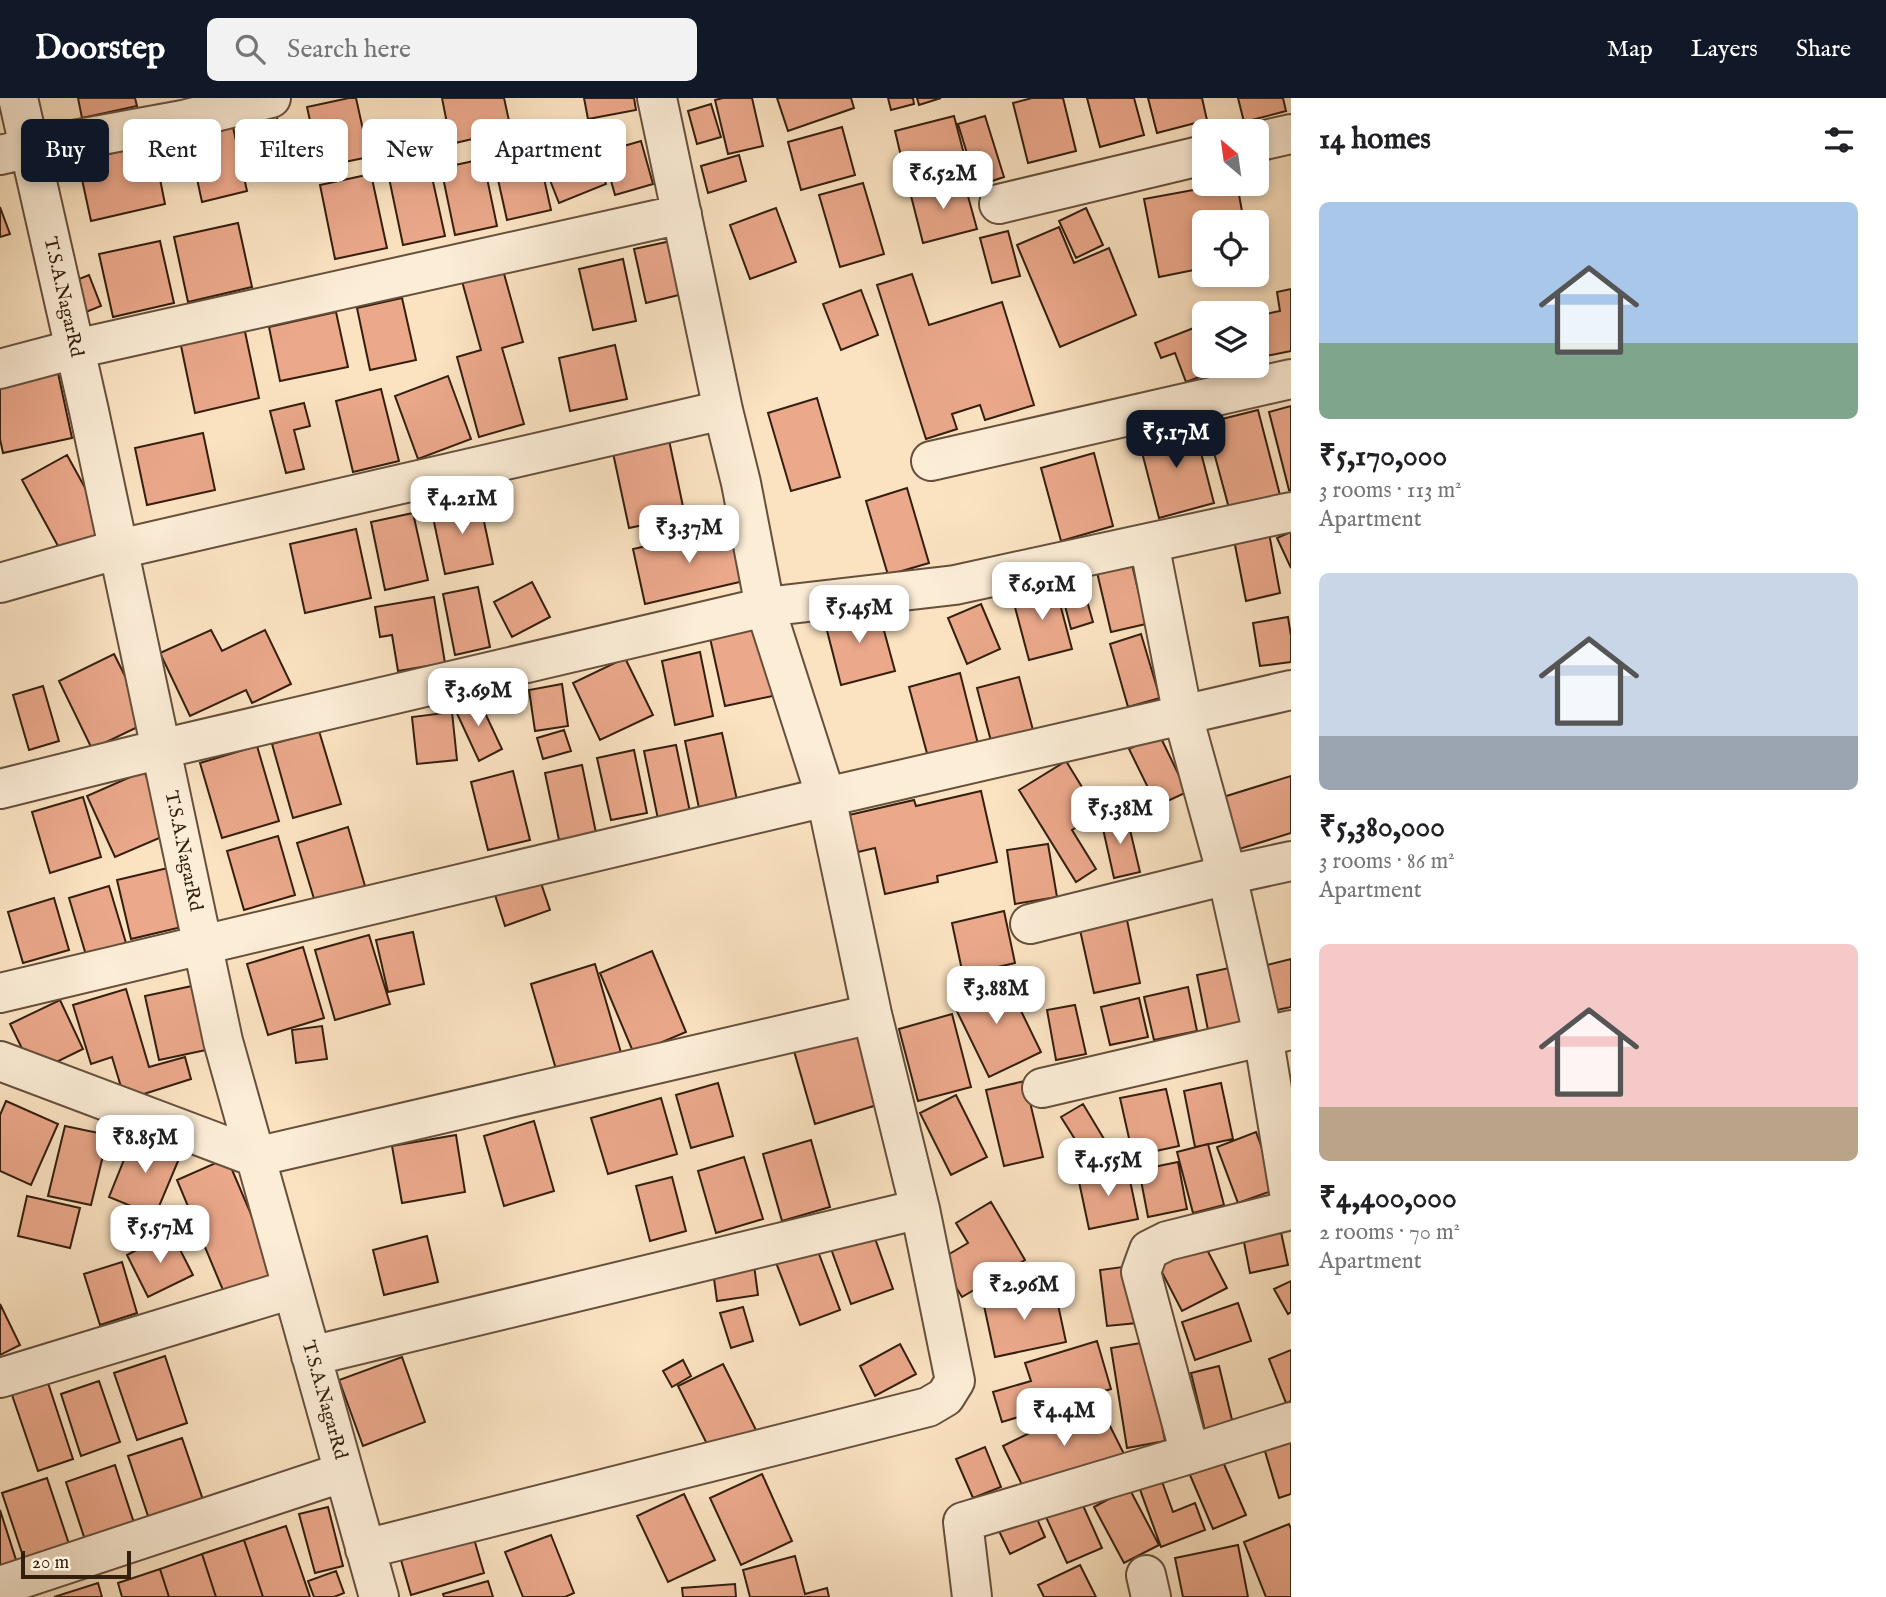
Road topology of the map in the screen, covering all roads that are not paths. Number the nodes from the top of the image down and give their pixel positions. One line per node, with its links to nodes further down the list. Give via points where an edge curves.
1 (18, 98): 6 (street, T.S.A.NagarRd)
2 (271, 98): 6 (street)
3 (657, 98): 9 (street)
4 (1291, 134): 5 (street)
5 (1269, 139)
6 (15, 152): 10 (street, T.S.A.NagarRd)
7 (1192, 158): 8 (street)
8 (999, 204)
9 (682, 214): 10 (street); 13 (street)
10 (75, 349): 11 (street); 17 (street, T.S.A.NagarRd)
11 (0, 369)
12 (1291, 379): 14 (street)
13 (723, 410): 17 (street); 19 (street)
14 (931, 461)
15 (1291, 512): 16 (street)
16 (1149, 543): 19 (street, via 955,585); 21 (street)
17 (118, 549): 18 (street); 22 (street, T.S.A.NagarRd)
18 (0, 583)
19 (765, 607): 22 (street); 24 (street)
20 (1291, 690): 21 (street)
21 (1183, 716): 24 (street); 26 (street)
22 (161, 749): 23 (street); 28 (street, T.S.A.NagarRd)
23 (0, 789)
24 (826, 797): 28 (street); 30 (street)
25 (1291, 860): 26 (street)
26 (1227, 875): 27 (street); 31 (street)
27 (1030, 924)
28 (203, 946): 29 (street); 34 (street, T.S.A.NagarRd)
29 (0, 993)
30 (872, 1014): 34 (street); 36 (street)
31 (1277, 1033): 33 (street); 35 (street)
32 (0, 1062): 34 (street)
33 (1042, 1088)
34 (255, 1157): 38 (street, T.S.A.NagarRd)
35 (1291, 1203)
36 (920, 1209): 39 (street); 44 (street, via 955,1381 945,1398 928,1407)
37 (1291, 1210): 42 (street, via 1167,1241 1149,1250 1141,1272)
38 (292, 1289): 39 (street, T.S.A.NagarRd); 40 (street)
39 (311, 1356): 43 (street, T.S.A.NagarRd)
40 (0, 1378)
41 (1291, 1422): 42 (street)
42 (1190, 1454): 47 (street, via 963,1522)
43 (344, 1472): 44 (street, T.S.A.NagarRd); 45 (street)
44 (365, 1549): 46 (street, T.S.A.NagarRd)
45 (0, 1586)
46 (379, 1597)
47 (972, 1597)

